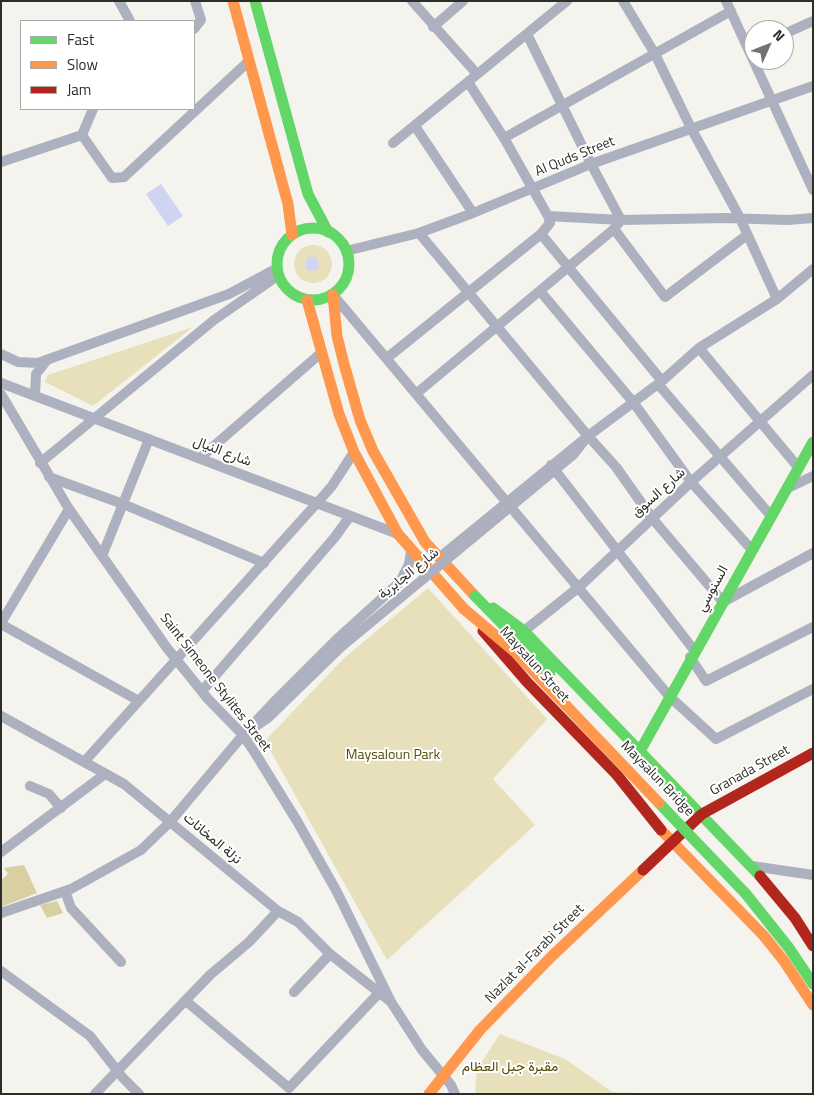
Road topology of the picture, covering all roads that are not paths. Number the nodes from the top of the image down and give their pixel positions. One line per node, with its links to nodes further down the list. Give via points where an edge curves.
1 (119, 1): 11 (street)
2 (195, 1): 14 (street, via 201,20)
3 (233, 1): 19 (main road)
4 (255, 1): 42 (main road, via 308,194)
5 (412, 1): 13 (street)
6 (463, 1): 13 (street)
7 (624, 1): 18 (street)
8 (726, 1): 10 (street)
9 (565, 2): 16 (street)
10 (731, 11): 17 (street); 18 (street)
11 (129, 20)
12 (813, 21): 15 (street)
13 (433, 27): 21 (street)
14 (195, 28)
15 (794, 30)
16 (527, 34): 21 (street); 25 (street)
17 (744, 36)
18 (655, 54): 25 (street); 28 (street)
19 (249, 61): 29 (street, via 124,177 112,178); 45 (main road, via 288,204)
20 (759, 70): 24 (street)
21 (477, 74): 22 (street)
22 (468, 82): 27 (street); 30 (street)
23 (813, 86): 24 (street, Al Quds Street)
24 (772, 101): 28 (street, Al Quds Street); 35 (street)
25 (562, 106): 30 (street); 33 (street)
26 (93, 110): 29 (street)
27 (415, 126): 31 (street); 36 (street)
28 (691, 128): 33 (street, Al Quds Street); 38 (street)
29 (82, 135): 32 (street)
30 (504, 138): 34 (street)
31 (393, 143)
32 (1, 162)
33 (591, 164): 34 (street, Al Quds Street); 40 (street)
34 (533, 189): 36 (street, Al Quds Street); 37 (street)
35 (813, 190)
36 (473, 213): 43 (street, Al Quds Street)
37 (548, 216): 40 (street); 44 (street, via 550,223)
38 (740, 218): 39 (street); 40 (street); 46 (street)
39 (813, 218)
40 (621, 220): 41 (street)
41 (614, 229): 46 (street, via 665,297); 48 (street)
42 (328, 232): 45 (main road, via 310,229); 47 (main road, via 339,239)
43 (419, 233): 47 (street, Al Quds Street); 52 (street)
44 (541, 234): 48 (street); 52 (street)
45 (292, 235): 50 (main road, via 282,246)
46 (747, 235): 54 (street)
47 (346, 251): 53 (main road, via 349,270)
48 (568, 268): 51 (street); 63 (street)
49 (813, 269): 54 (street)
50 (278, 272): 55 (main road, via 290,292); 61 (street, via 228,294); 69 (street)
51 (540, 291): 56 (street); 68 (street)
52 (469, 292): 56 (street); 60 (street)
53 (333, 294): 55 (main road, via 321,300); 60 (street); 97 (main road, Maysalun Street, via 337,336 360,420 395,493 425,542)
54 (777, 299): 57 (street)
55 (307, 300): 58 (main road, Maysalun Street)
56 (496, 328): 65 (street); 71 (street)
57 (699, 348): 63 (street); 70 (street)
58 (322, 353): 74 (main road, Maysalun Street, via 339,414); 76 (street)
59 (1, 354): 61 (street, via 18,362 38,363)
60 (387, 358): 65 (street)
61 (48, 359): 67 (street, via 36,374)
62 (813, 375): 70 (street, شارع السوق)
63 (660, 383): 68 (street); 75 (street)
64 (1, 384): 67 (street, شارع النيال)
65 (417, 393): 84 (street)
66 (1, 394): 77 (street, Saint Simeone Stylites Street)
67 (35, 396): 69 (street, شارع النيال)
68 (633, 402): 71 (street); 82 (street)
69 (92, 418): 72 (street, شارع النيال); 77 (street)
70 (760, 420): 75 (street, شارع السوق); 79 (street)
71 (588, 436): 78 (street); 90 (street, via 616,467); 113 (street, شارع الجابرية, bridge, via 573,455 341,647 269,717)
72 (149, 440): 76 (street, شارع النيال); 86 (street)
73 (813, 442): 79 (main road, السنوسي)
74 (354, 452): 85 (street); 91 (main road, Maysalun Street)
75 (721, 457): 82 (street, شارع السوق); 89 (street)
76 (200, 458): 85 (street, شارع النيال)
77 (40, 463): 81 (street, Saint Simeone Stylites Street)
78 (551, 465): 84 (street); 92 (street)
79 (798, 467): 83 (main road, السنوسي)
80 (813, 476): 83 (street)
81 (49, 477): 86 (street); 87 (street, Saint Simeone Stylites Street)
82 (691, 482): 90 (street, شارع السوق); 93 (street)
83 (787, 488): 89 (main road, السنوسي)
84 (508, 501): 97 (street); 99 (street)
85 (317, 503): 88 (street, شارع النيال); 98 (street)
86 (123, 504): 96 (street); 98 (street)
87 (70, 509): 96 (street, Saint Simeone Stylites Street); 103 (street)
88 (350, 516): 91 (street, شارع النيال); 109 (street)
89 (771, 516): 93 (main road, السنوسي)
90 (652, 518): 92 (street, شارع السوق); 101 (street)
91 (398, 534): 94 (main road, Maysalun Street)
92 (617, 550): 99 (street, شارع السوق); 106 (street)
93 (752, 550): 101 (main road, السنوسي)
94 (411, 551): 102 (main road, Maysalun Street); 113 (street, via 400,582 312,664)
95 (813, 553): 101 (street)
96 (102, 556): 107 (street, Saint Simeone Stylites Street)
97 (440, 557): 100 (main road, Maysalun Street)
98 (264, 563): 107 (street)
99 (579, 588): 105 (street, شارع السوق); 110 (street)
100 (475, 596): 105 (main road, Maysalun Street); 132 (main road, Maysalun Bridge, bridge, via 751,886)
101 (723, 602): 106 (main road, السنوسي)
102 (464, 608): 122 (main road, Maysalun Street, via 522,676 616,775); 134 (main road, Maysalun Bridge, bridge, via 515,652 746,894 790,948)
103 (1, 623): 111 (street)
104 (813, 627): 106 (street, via 706,681)
105 (524, 631): 114 (main road, Maysalun Street)
106 (692, 654): 110 (main road, السنوسي)
107 (177, 660): 109 (street, Saint Simeone Stylites Street); 111 (street)
108 (813, 689): 110 (street, via 716,739)
109 (202, 691): 113 (street, Saint Simeone Stylites Street)
110 (669, 696): 114 (main road, السنوسي)
111 (139, 701): 116 (street)
112 (1, 716): 116 (street, نزلة المخانات)
113 (245, 734): 121 (street); 138 (street, Saint Simeone Stylites Street, via 317,856)
114 (640, 751): 120 (main road, Maysalun Street)
115 (813, 753): 120 (main road, Granada Street)
116 (84, 762): 117 (street, نزلة المخانات)
117 (105, 774): 119 (street); 121 (street, نزلة المخانات, via 124,784)
118 (30, 786): 119 (street, via 50,794)
119 (61, 808): 123 (street)
120 (702, 814): 122 (main road, Granada Street); 124 (main road, Maysalun Street)
121 (170, 822): 126 (street, via 142,850); 127 (street, نزلة المخانات)
122 (672, 842): 139 (main road, Maysalun Street, via 764,936); 141 (main road, Nazlat al-Farabi Street, via 551,958)
123 (1, 852)
124 (752, 866): 125 (street); 129 (main road, Maysalun Street, via 795,918)
125 (813, 875)
126 (65, 891): 128 (street); 131 (street, via 71,908 88,930)
127 (278, 912): 130 (street, نزلة المخانات, via 298,922); 137 (street)
128 (1, 913)
129 (813, 946)
130 (330, 954): 135 (street); 136 (street, نزلة المخانات)
131 (121, 962)
132 (813, 964)
133 (1, 971): 140 (street, via 90,1036)
134 (813, 984)
135 (294, 992)
136 (378, 994): 137 (street, via 289,1088); 138 (street, نزلة المخانات)
137 (186, 1001): 140 (street)
138 (391, 1002): 141 (street, Saint Simeone Stylites Street)
139 (813, 1005)
140 (118, 1072): 142 (street); 143 (street)
141 (442, 1074): 144 (main road, Nazlat al-Farabi Street); 145 (street, Saint Simeone Stylites Street)
142 (94, 1094)
143 (139, 1094)
144 (428, 1094)
145 (455, 1094)

